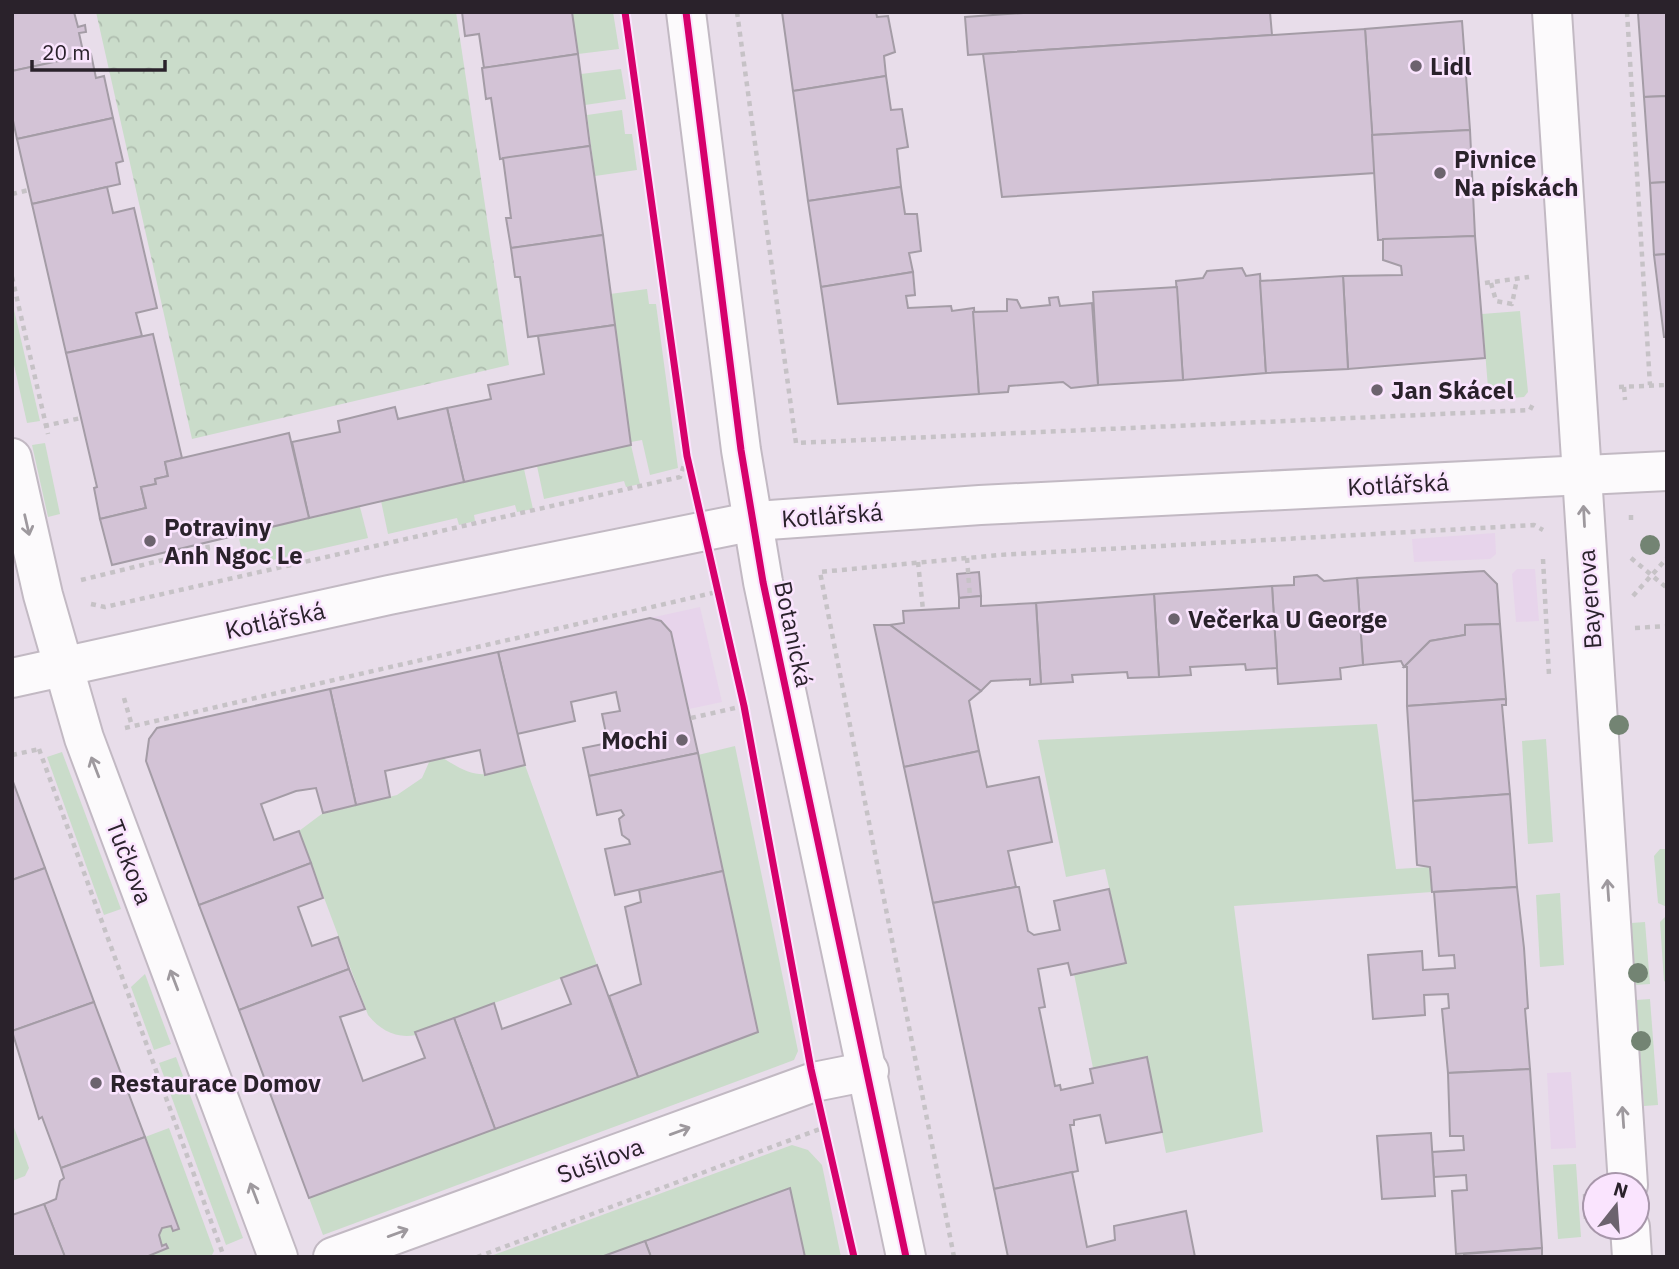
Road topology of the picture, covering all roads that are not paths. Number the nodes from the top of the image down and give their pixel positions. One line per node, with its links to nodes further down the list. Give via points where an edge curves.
1 (686, 12): 6 (street, Botanická, via 741,450)
2 (1552, 12): 5 (street, Bayerova)
3 (12, 458): 7 (street, Tučkova, one-way to 7)
4 (1667, 471): 5 (street, Kotlářská)
5 (1581, 474): 6 (street, Kotlářská); 10 (street, Bayerova, one-way to 5)
6 (755, 521): 7 (street, Kotlářská); 9 (street, Botanická, via 763,582)
7 (64, 665): 8 (street, Kotlářská); 11 (street, Tučkova, one-way to 7, via 84,738)
8 (12, 678)
9 (869, 1071): 12 (street, Sušilova, one-way to 9, via 814,1082); 13 (street, Botanická)
10 (1627, 1171)
11 (278, 1257)
12 (333, 1257)
13 (906, 1257)

